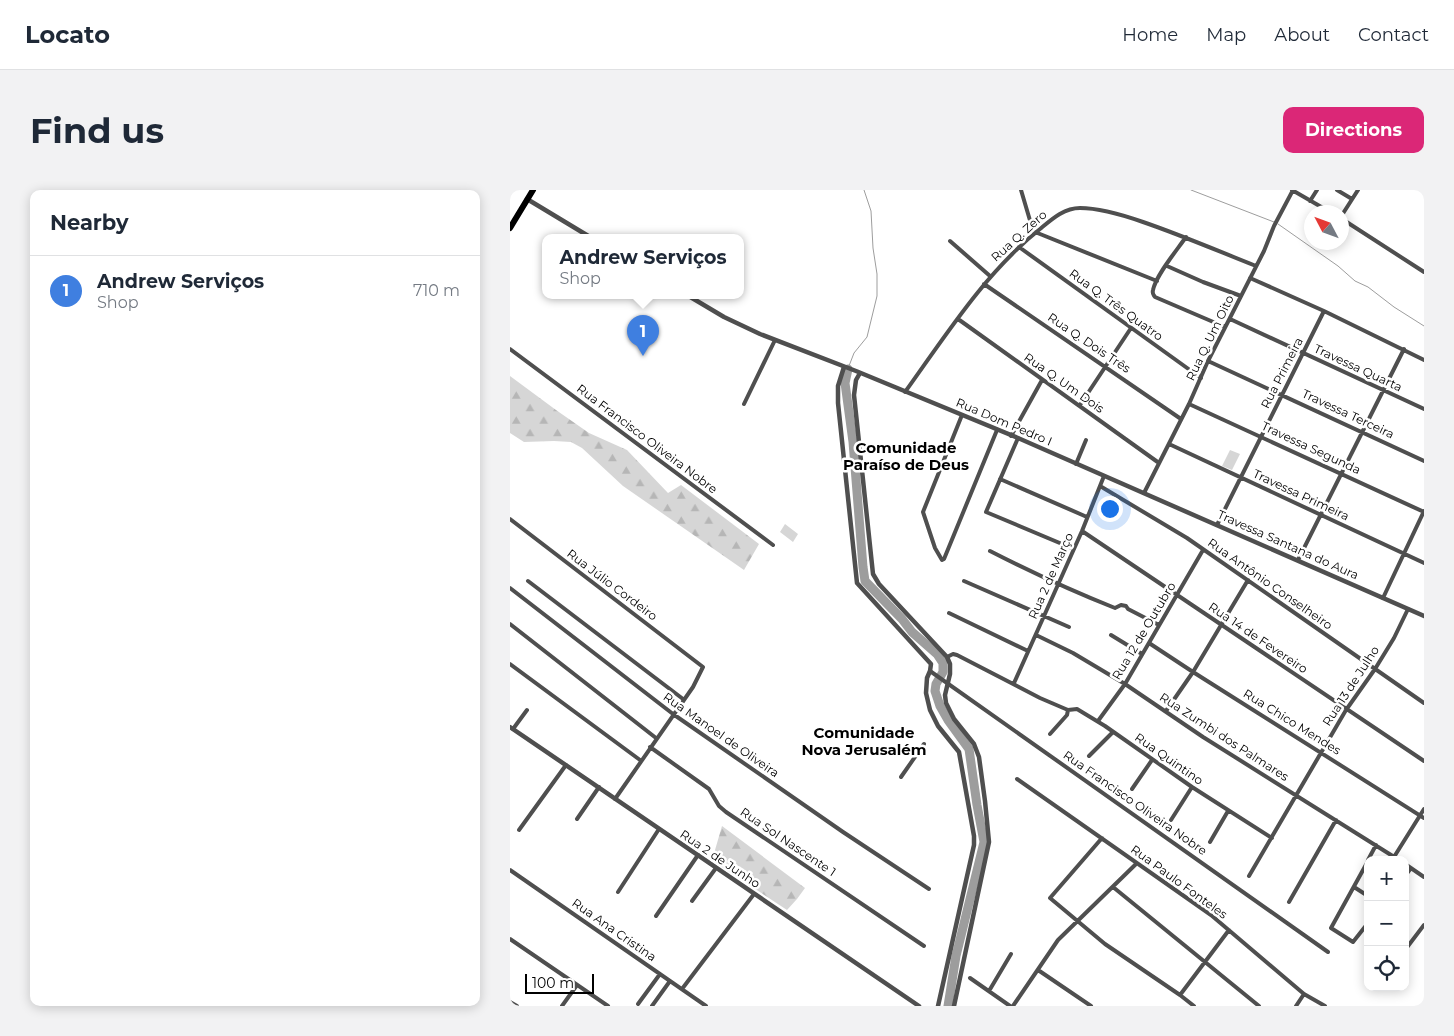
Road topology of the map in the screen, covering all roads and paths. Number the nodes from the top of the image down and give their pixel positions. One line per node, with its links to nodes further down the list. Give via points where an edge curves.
1 (532, 190): 7 (highway)
2 (1021, 190): 14 (street)
3 (1292, 190): 9 (street); 20 (street, Rua Q. Um Oito)
4 (1317, 190): 9 (street)
5 (1337, 190): 8 (street)
6 (1358, 190): 8 (street)
7 (527, 199): 13 (highway); 15 (street)
8 (1352, 199): 11 (street)
9 (1310, 201): 10 (street)
10 (1317, 205)
11 (1348, 205)
12 (1349, 224): 21 (street)
13 (510, 228)
14 (1035, 233): 16 (street, Rua Q. Zero, via 1062,213 1080,208 1122,215); 18 (street, Rua Q. Zero); 24 (street)
15 (585, 234)
16 (1186, 237): 19 (street); 20 (street, Rua Q. Zero)
17 (950, 241): 22 (street)
18 (1019, 247): 22 (street, Rua Q. Zero); 31 (street, Rua Q. Três Quatro)
19 (1167, 266): 24 (street); 26 (street)
20 (1256, 266): 23 (street, Rua Q. Um Oito)
21 (1424, 272)
22 (990, 276): 25 (street, Rua Q. Zero)
23 (1250, 278): 26 (street, Rua Q. Um Oito); 28 (street)
24 (1157, 281): 32 (street, via 1152,291 1155,297)
25 (984, 284): 29 (street, Rua Q. Zero); 39 (street, Rua Q. Dois Três)
26 (1241, 296): 30 (street, Rua Q. Um Oito)
27 (694, 299): 33 (street, Rua Dom Pedro I)
28 (1324, 311): 35 (street); 36 (street, Rua Primeira)
29 (958, 319): 43 (street, Rua Q. Um Dois); 45 (street, Rua Q. Zero)
30 (1230, 319): 32 (street, Rua Q. Um Oito); 36 (street, Travessa Quarta)
31 (1131, 328): 39 (street); 42 (street, Rua Q. Três Quatro)
32 (1225, 328): 38 (street, Rua Q. Um Oito)
33 (775, 340): 40 (street, Rua Dom Pedro I); 47 (street)
34 (510, 349): 75 (street, Rua Francisco Oliveira Nobre)
35 (1404, 349): 37 (street); 44 (street)
36 (1303, 353): 44 (street, Travessa Quarta); 46 (street, Rua Primeira)
37 (1424, 360)
38 (1208, 361): 42 (street, Rua Q. Um Oito); 46 (street, Travessa Terceira)
39 (1104, 366): 49 (street); 52 (street, Rua Q. Dois Três)
40 (844, 367): 41 (street, Rua Dom Pedro I); 197 (street, via 838,386 838,403 857,583 931,664 926,693 930,710 958,752 974,836)
41 (858, 372): 45 (street, Rua Dom Pedro I); 102 (street, via 854,395 873,574)
42 (1201, 378): 48 (street, Rua Q. Um Oito)
43 (1042, 380): 49 (street, Rua Q. Um Dois); 55 (street)
44 (1383, 390): 50 (street, Travessa Quarta); 54 (street)
45 (905, 392): 51 (street, Rua Dom Pedro I)
46 (1282, 395): 54 (street, Travessa Terceira); 56 (street, Rua Primeira)
47 (744, 404)
48 (1190, 404): 52 (street, Rua Q. Um Oito); 56 (street, Travessa Segunda)
49 (1080, 405): 61 (street, Rua Q. Um Dois)
50 (1424, 409)
51 (962, 416): 53 (street, Rua Dom Pedro I); 53 (street, via 923,512 935,548 944,560)
52 (1182, 419): 59 (street, Rua Q. Um Oito)
53 (997, 430): 55 (street, Rua Dom Pedro I)
54 (1362, 432): 60 (street, Travessa Terceira); 63 (street)
55 (1011, 436): 57 (street, Rua Dom Pedro I)
56 (1262, 436): 63 (street, Travessa Segunda); 65 (street, Rua Primeira)
57 (1018, 438): 62 (street, Rua Dom Pedro I); 66 (street)
58 (1086, 440): 62 (street)
59 (1169, 444): 61 (street, Rua Q. Um Oito); 65 (street, Travessa Primeira)
60 (1424, 461)
61 (1159, 463): 68 (street, Rua Q. Um Oito)
62 (1076, 464): 64 (street, Rua Dom Pedro I)
63 (1342, 473): 69 (street, Travessa Segunda); 70 (street)
64 (1104, 476): 67 (street, Rua 2 de Março); 68 (street, Rua Dom Pedro I)
65 (1240, 478): 70 (street, Travessa Primeira); 73 (street, Rua Primeira)
66 (1000, 479): 71 (street); 76 (street, via 986,512)
67 (1100, 486): 71 (street, Rua 2 de Março); 77 (street, Rua Antônio Conselheiro)
68 (1144, 493): 73 (street, Travessa Santana do Aura)
69 (1424, 511): 79 (street)
70 (1321, 516): 79 (street, Travessa Primeira); 80 (street)
71 (1088, 518): 74 (street, Rua 2 de Março)
72 (510, 519): 110 (street, Rua Júlio Cordeiro, via 702,666)
73 (1217, 525): 80 (street, Travessa Santana do Aura)
74 (1082, 531): 76 (street, Rua 2 de Março); 87 (street, Rua 14 de Fevereiro)
75 (773, 545)
76 (1074, 549): 85 (street, Rua 2 de Março)
77 (1203, 550): 82 (street, Rua Antônio Conselheiro); 87 (street, Rua 12 de Outubro)
78 (990, 551): 85 (street)
79 (1404, 553): 81 (street, Travessa Primeira); 88 (street)
80 (1298, 560): 88 (street, Travessa Santana do Aura)
81 (1424, 563)
82 (1248, 580): 94 (street); 104 (street, Rua Antônio Conselheiro)
83 (964, 581): 92 (street)
84 (528, 582): 110 (street)
85 (1057, 585): 92 (street, Rua 2 de Março); 95 (street, via 1115,608 1126,606)
86 (510, 588): 116 (street, Rua Manoel de Oliveira)
87 (1177, 595): 94 (street, Rua 14 de Fevereiro); 95 (street, Rua 12 de Outubro)
88 (1383, 598): 89 (street, Travessa Santana do Aura)
89 (1408, 609): 91 (street, Travessa Santana do Aura); 104 (street, Rua 13 de Julho)
90 (949, 613): 100 (street)
91 (1424, 616)
92 (1043, 617): 96 (street); 97 (street, Rua 2 de Março)
93 (510, 624): 121 (street)
94 (1221, 624): 106 (street); 114 (street, Rua 14 de Fevereiro)
95 (1159, 626): 99 (street, Rua 12 de Outubro)
96 (1069, 627)
97 (1036, 635): 100 (street, Rua 2 de Março); 109 (street, Rua Zumbi dos Palmares)
98 (1111, 635): 101 (street)
99 (1149, 643): 101 (street, Rua 12 de Outubro); 106 (street, Rua Chico Mendes)
100 (1028, 651): 108 (street, Rua 2 de Março)
101 (1142, 654): 109 (street, Rua 12 de Outubro)
102 (947, 657): 107 (street, via 950,664); 108 (street, Rua Quintino, via 958,655)
103 (510, 664): 126 (street)
104 (1374, 670): 111 (street, Rua Antônio Conselheiro); 114 (street, Rua 13 de Julho)
105 (930, 671): 107 (street, Rua Francisco Oliveira Nobre)
106 (1193, 672): 115 (street); 124 (street, Rua Chico Mendes)
107 (947, 683): 177 (street, Rua Francisco Oliveira Nobre); 198 (street, via 945,695 949,710 974,744 979,757 989,842)
108 (1014, 684): 113 (street, Rua Quintino)
109 (1125, 684): 115 (street, Rua Zumbi dos Palmares); 117 (street, Rua 12 de Outubro)
110 (684, 699): 116 (street)
111 (1424, 703)
112 (527, 710): 118 (street)
113 (1068, 710): 117 (street, Rua Quintino, via 1077,709); 120 (street)
114 (1346, 710): 124 (street, Rua 13 de Julho); 128 (street, Rua 14 de Fevereiro)
115 (1166, 711): 135 (street, Rua Zumbi dos Palmares)
116 (673, 714): 121 (street); 163 (street, Rua Manoel de Oliveira)
117 (1098, 721): 119 (street, Rua Quintino)
118 (512, 728): 129 (street, Rua 2 de Junho)
119 (1113, 732): 125 (street); 127 (street, Rua Quintino)
120 (1050, 734)
121 (656, 738): 123 (street)
122 (924, 744): 130 (street)
123 (650, 747): 126 (street); 175 (street, Rua Sol Nascente 1, via 709,788 726,812)
124 (1321, 752): 135 (street, Rua 13 de Julho); 139 (street, Rua Chico Mendes)
125 (1090, 756)
126 (640, 760): 136 (street)
127 (1152, 760): 133 (street, Rua Quintino); 134 (street)
128 (1424, 761)
129 (566, 765): 132 (street, Rua 2 de Junho); 144 (street)
130 (901, 777)
131 (1017, 779): 145 (street, Rua Paulo Fonteles)
132 (598, 787): 136 (street, Rua 2 de Junho); 140 (street)
133 (1192, 787): 138 (street, Rua Quintino); 141 (street)
134 (1132, 789)
135 (1297, 795): 142 (street, Rua Zumbi dos Palmares); 146 (street, Rua 13 de Julho)
136 (615, 799): 143 (street, Rua 2 de Junho)
137 (1424, 810): 139 (street)
138 (1228, 811): 146 (street, Rua Quintino); 147 (street)
139 (1422, 817): 152 (street)
140 (578, 819)
141 (1171, 820)
142 (1336, 820): 148 (street, Rua Zumbi dos Palmares); 168 (street)
143 (659, 829): 149 (street, Rua 2 de Junho); 164 (street)
144 (519, 830)
145 (1102, 838): 153 (street, Rua Paulo Fonteles); 170 (street, via 1050,898)
146 (1272, 838): 159 (street, Rua 13 de Julho)
147 (1210, 842)
148 (1376, 846): 150 (street); 151 (street, Rua Zumbi dos Palmares)
149 (698, 855): 154 (street, Rua 2 de Junho); 169 (street)
150 (1370, 856)
151 (1393, 856)
152 (1397, 856)
153 (1136, 864): 161 (street); 173 (street, Rua Paulo Fonteles)
154 (716, 868): 166 (street, Rua 2 de Junho); 167 (street)
155 (1364, 868): 162 (street)
156 (1411, 868): 158 (street); 160 (street)
157 (510, 870): 181 (street, Rua Ana Cristina)
158 (1409, 871)
159 (1249, 876)
160 (1424, 877)
161 (1112, 887): 170 (street); 179 (street)
162 (1354, 887): 165 (street); 172 (street, via 1331,928 1352,942)
163 (928, 889)
164 (618, 892)
165 (1364, 893)
166 (754, 894): 185 (street); 196 (street, Rua 2 de Junho)
167 (692, 901)
168 (1289, 902)
169 (656, 916)
170 (1077, 920): 180 (street, via 1058,940); 188 (street, via 1105,944)
171 (1424, 925): 176 (street)
172 (1364, 928)
173 (1229, 930): 179 (street); 187 (street, Rua Paulo Fonteles)
174 (510, 939): 184 (street)
175 (924, 946)
176 (1408, 946)
177 (1328, 952)
178 (1011, 954): 186 (street)
179 (1204, 961): 188 (street); 202 (street)
180 (1038, 970): 199 (street); 200 (street)
181 (660, 974): 183 (street, Rua Ana Cristina); 190 (street)
182 (970, 978): 186 (street)
183 (670, 981): 185 (street, Rua Ana Cristina); 194 (street)
184 (577, 985): 192 (street); 193 (street)
185 (682, 989): 195 (street, Rua Ana Cristina)
186 (989, 991): 199 (street)
187 (1304, 994): 203 (street); 204 (street, Rua Paulo Fonteles)
188 (1180, 995): 201 (street)
189 (510, 1002): 191 (street)
190 (638, 1004)
191 (516, 1006)
192 (562, 1006)
193 (608, 1006)
194 (652, 1006)
195 (706, 1006)
196 (919, 1006)
197 (938, 1006)
198 (954, 1006)
199 (1011, 1006)
200 (1091, 1006)
201 (1194, 1006)
202 (1259, 1006)
203 (1296, 1006)
204 (1325, 1006)

